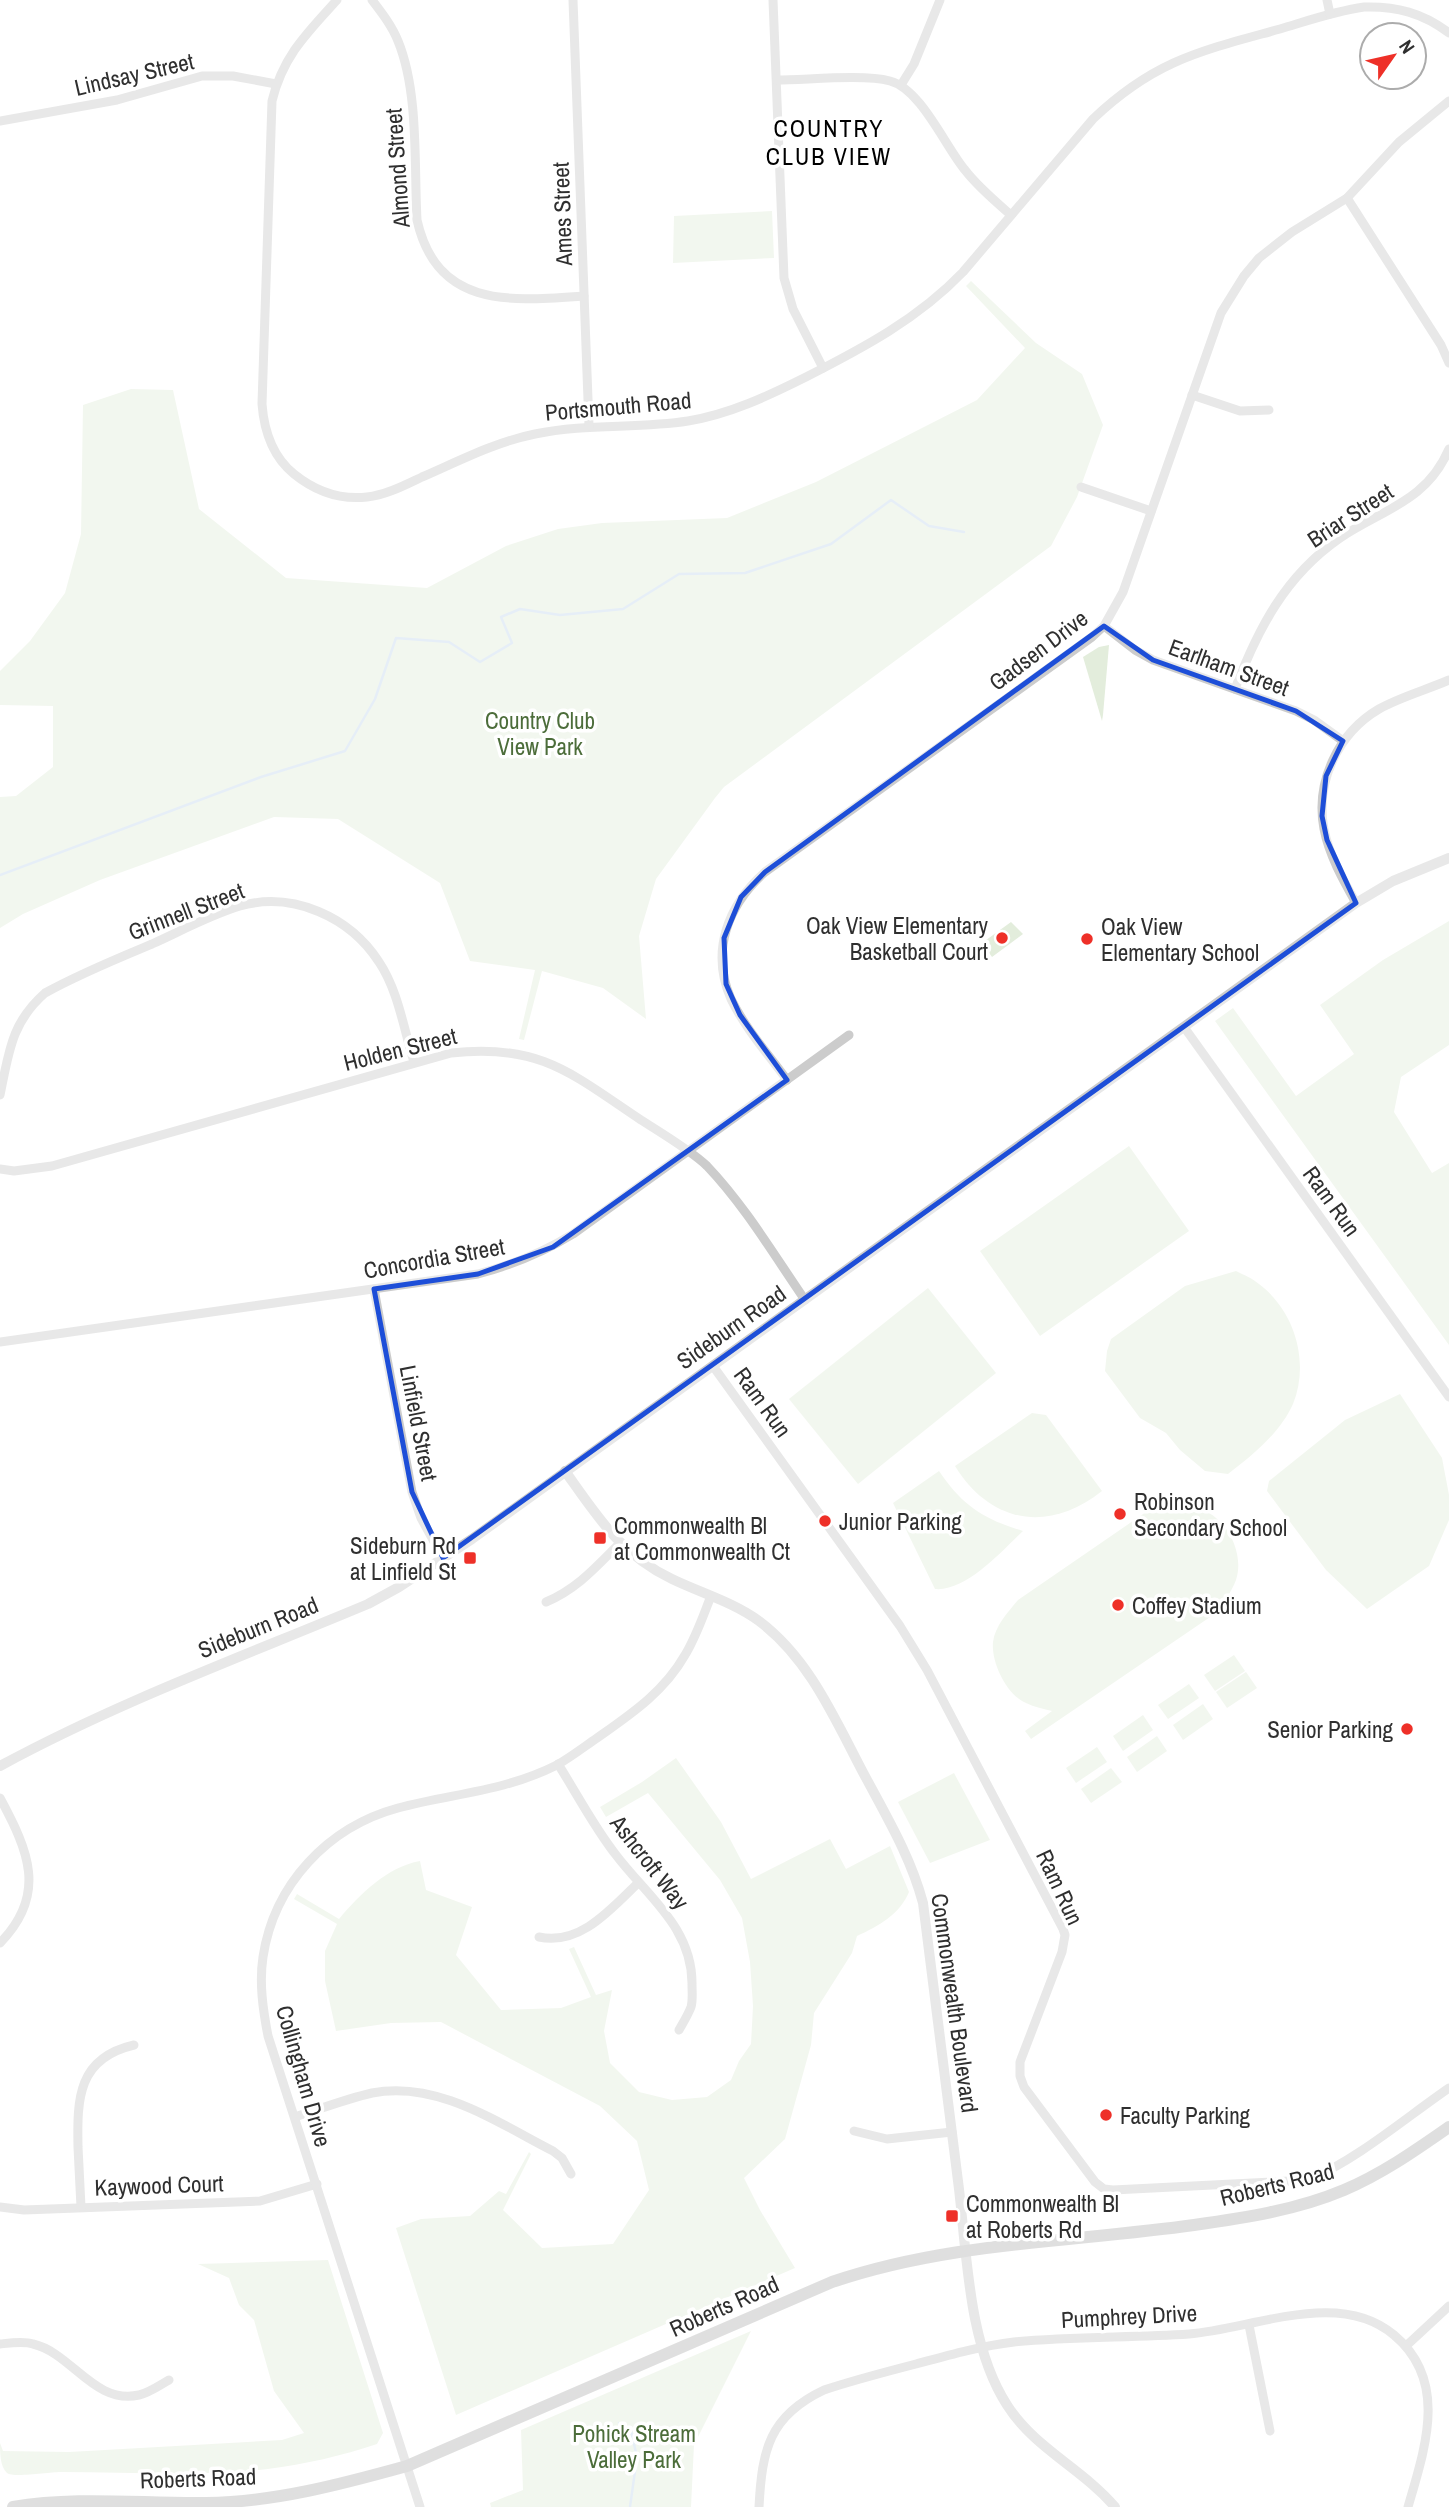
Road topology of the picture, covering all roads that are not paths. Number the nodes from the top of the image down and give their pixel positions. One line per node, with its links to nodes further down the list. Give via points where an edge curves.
1 (337, 0): 10 (street, Portsmouth Road, via 296,46)
2 (372, 0): 16 (street, Almond Street, via 398,40 407,70 417,220 434,261 466,289 488,297)
3 (573, 0): 16 (street, Ames Street)
4 (773, 0): 9 (street)
5 (940, 0): 11 (street)
6 (1327, 0): 7 (street)
7 (1330, 15): 8 (street, Portsmouth Road, via 1364,7 1395,8 1421,16); 15 (street, Portsmouth Road, via 1197,52 1144,76 1093,119)
8 (1449, 33)
9 (777, 80): 11 (street, via 890,80); 18 (street, via 784,278 793,309)
10 (276, 84): 13 (street, Lindsay Street, via 202,76 117,100); 21 (street, Portsmouth Road, via 271,117 262,404 268,436 290,470 323,492 368,497 503,443)
11 (901, 85): 15 (street, via 925,111 965,170)
12 (1449, 101): 14 (street, Gadsen Drive, via 1399,142)
13 (0, 121)
14 (1347, 198): 17 (street); 19 (street, Gadsen Drive, via 1278,242 1244,276 1221,313)
15 (1011, 215): 18 (street, Portsmouth Road, via 964,272 924,309)
16 (584, 296): 21 (street, Ames Street)
17 (1449, 363)
18 (822, 368): 21 (street, Portsmouth Road, via 715,415 666,424)
19 (1192, 395): 20 (street, via 1240,411); 24 (street, Gadsen Drive)
20 (1269, 410)
21 (589, 426)
22 (1449, 449): 27 (street, Briar Street, via 1419,492 1339,539 1293,582 1260,629)
23 (1081, 487): 24 (street)
24 (1151, 511): 25 (street, Gadsen Drive, via 1123,592)
25 (1104, 626): 27 (street, Earlham Street, via 1153,660); 34 (street, Gadsen Drive, via 765,872 741,897 724,938 726,984 740,1015)
26 (1449, 681): 28 (street, via 1378,710)
27 (1235, 689): 28 (street, Earlham Street, via 1296,711)
28 (1343, 741): 30 (street, via 1326,776 1322,816 1327,841)
29 (1449, 858): 30 (street, Sideburn Road, via 1393,881)
30 (1356, 903): 31 (street, Sideburn Road)
31 (1184, 1027): 39 (street, Sideburn Road); 42 (street, Ram Run)
32 (849, 1035): 34 (street, Concordia Street)
33 (414, 1062): 35 (street, Grinnell Street, via 389,981 365,942 318,911 287,903 256,903 215,915 45,993 15,1029); 36 (street, Holden Street, via 478,1050 538,1058 575,1076); 37 (street, Holden Street, via 52,1166)
34 (787, 1080): 36 (street, Concordia Street)
35 (0, 1095)
36 (686, 1152): 38 (street, Concordia Street, via 573,1234 531,1257 478,1274); 39 (street, Holden Street, via 723,1184)
37 (0, 1169)
38 (374, 1289): 40 (street, Concordia Street); 45 (street, Linfield Street, via 412,1492)
39 (806, 1300): 41 (street, Sideburn Road)
40 (0, 1342)
41 (713, 1366): 43 (street, Sideburn Road); 56 (street, Ram Run, via 900,1626 1063,1929 1062,1952 1019,2070 1024,2087 1094,2182 1113,2190 1299,2183 1325,2173)
42 (1449, 1397)
43 (565, 1471): 44 (street, Commonwealth Boulevard); 45 (street, Sideburn Road)
44 (619, 1544): 46 (street, Commonwealth Boulevard, via 670,1578); 47 (street, via 583,1581)
45 (443, 1558): 49 (street, Sideburn Road, via 368,1604 146,1695)
46 (711, 1597): 48 (street, Collingham Drive, via 686,1654 666,1682 641,1707); 60 (street, Commonwealth Boulevard, via 757,1619 805,1667 906,1854 923,1903)
47 (546, 1602)
48 (558, 1764): 51 (street, Ashcroft Way, via 607,1844); 57 (street, Collingham Drive, via 506,1786 398,1808 358,1823 331,1840 290,1885 274,1917 263,1957 262,2000 268,2036)
49 (0, 1766)
50 (0, 1798): 53 (street, via 24,1846 30,1878 20,1916)
51 (638, 1883): 52 (street, via 602,1918 583,1929 555,1939); 54 (street, Ashcroft Way, via 671,1917 688,1955 692,2001)
52 (539, 1937)
53 (0, 1943)
54 (679, 2031)
55 (134, 2045): 64 (street, via 106,2055 87,2075 82,2088 77,2114)
56 (1449, 2088)
57 (295, 2117): 61 (street, via 372,2093 421,2092 454,2101 553,2151); 62 (street, Collingham Drive)
58 (1449, 2127): 65 (main road, Roberts Road, via 1378,2173 1305,2203 1217,2222)
59 (854, 2131): 60 (street, via 887,2139)
60 (952, 2132): 65 (street, Commonwealth Boulevard)
61 (571, 2174)
62 (317, 2185): 64 (street, Kaywood Court, via 260,2201); 73 (street, Collingham Drive)
63 (0, 2207): 64 (street, Kaywood Court)
64 (81, 2207)
65 (966, 2250): 70 (street, Commonwealth Boulevard); 73 (main road, Roberts Road, via 893,2263 832,2282)
66 (1449, 2306): 69 (street)
67 (1249, 2325): 69 (street, Pumphrey Drive, via 1316,2312 1344,2312 1375,2322); 70 (street, Pumphrey Drive, via 1190,2334); 72 (street)
68 (0, 2344): 71 (street, via 34,2344 59,2357 94,2387 125,2396 141,2395)
69 (1406, 2346): 78 (street, Pumphrey Drive, via 1426,2386 1429,2418)
70 (981, 2347): 76 (street, Pumphrey Drive, via 808,2397 775,2431 763,2461); 77 (street, Commonwealth Boulevard, via 993,2380 1018,2421)
71 (169, 2380)
72 (1270, 2431)
73 (407, 2466): 74 (main road, Roberts Road, via 287,2496 209,2503 84,2501); 75 (street, Collingham Drive)
74 (13, 2507)
75 (420, 2507)
76 (759, 2507)
77 (1115, 2507)
78 (1408, 2507)

